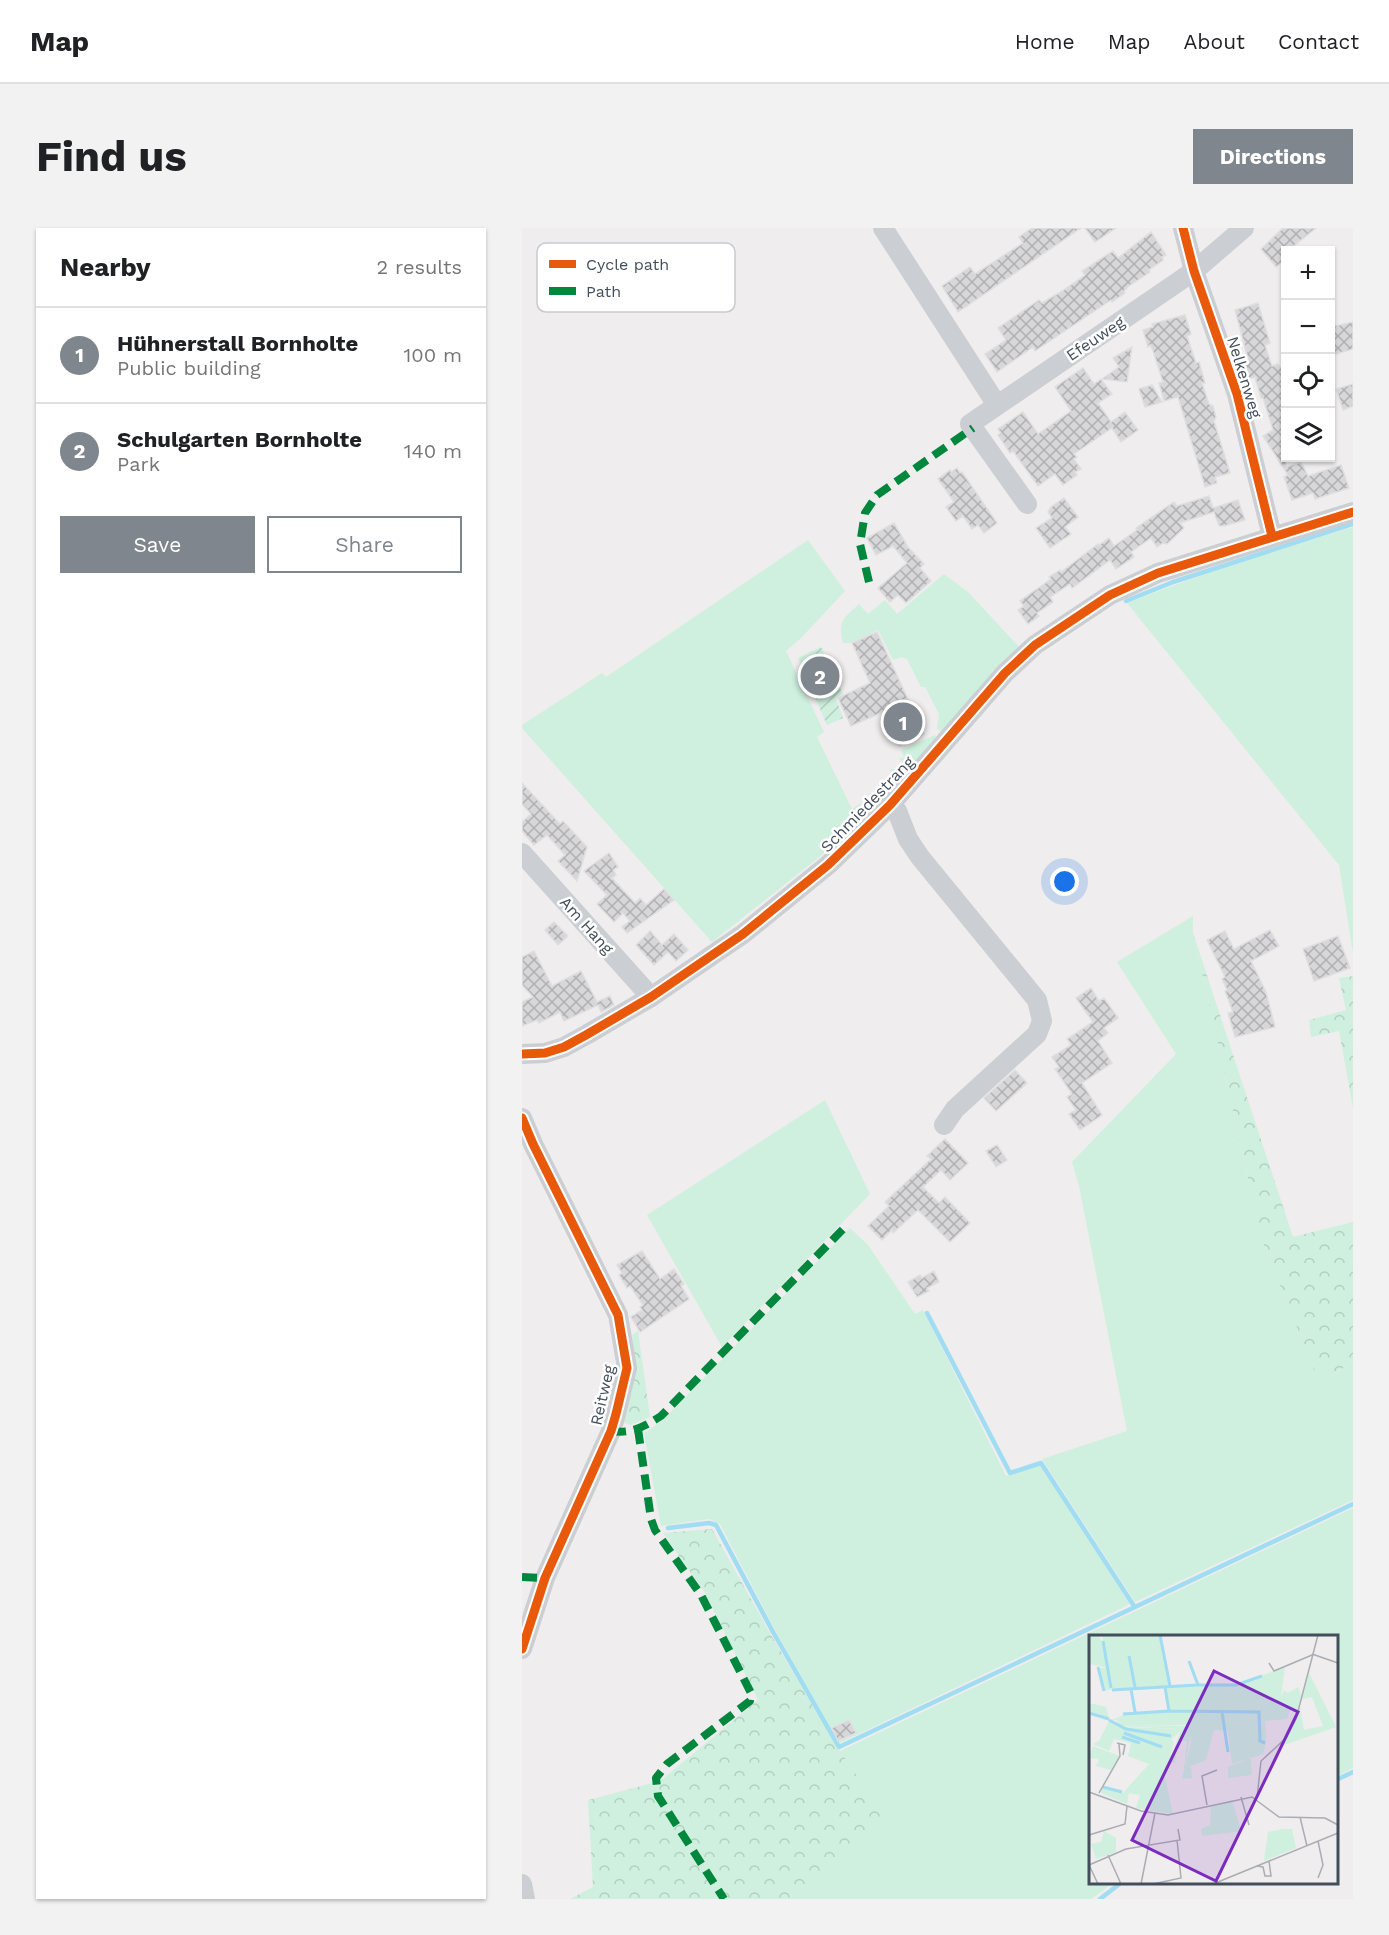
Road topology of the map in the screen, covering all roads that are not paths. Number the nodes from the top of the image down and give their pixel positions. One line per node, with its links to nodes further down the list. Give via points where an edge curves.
1 (883, 228): 5 (street)
2 (1184, 228): 4 (street, Nelkenweg)
3 (1244, 228): 4 (street, Efeuweg)
4 (1194, 271): 5 (street, Efeuweg); 8 (street, Nelkenweg, via 1237,394)
5 (997, 405): 6 (street, Efeuweg, via 970,424)
6 (1027, 504)
7 (1353, 512): 8 (street, Schmiedestrang)
8 (1272, 536): 9 (street, Schmiedestrang, via 1158,573 1110,595 1035,645 1005,673)
9 (890, 805): 11 (street, Schmiedestrang, via 828,865 743,934); 14 (street, Schmiedestrang, via 920,857 1037,1000 1042,1021 1037,1034 955,1109)
10 (522, 853): 11 (street, Am Hang)
11 (651, 997): 12 (street, Schmiedestrang, via 564,1047)
12 (522, 1054)
13 (522, 1118): 15 (street, Reitweg, via 618,1315 627,1368 610,1431 545,1578)
14 (944, 1125)
15 (522, 1649)
16 (522, 1884): 17 (street)
17 (525, 1899)

